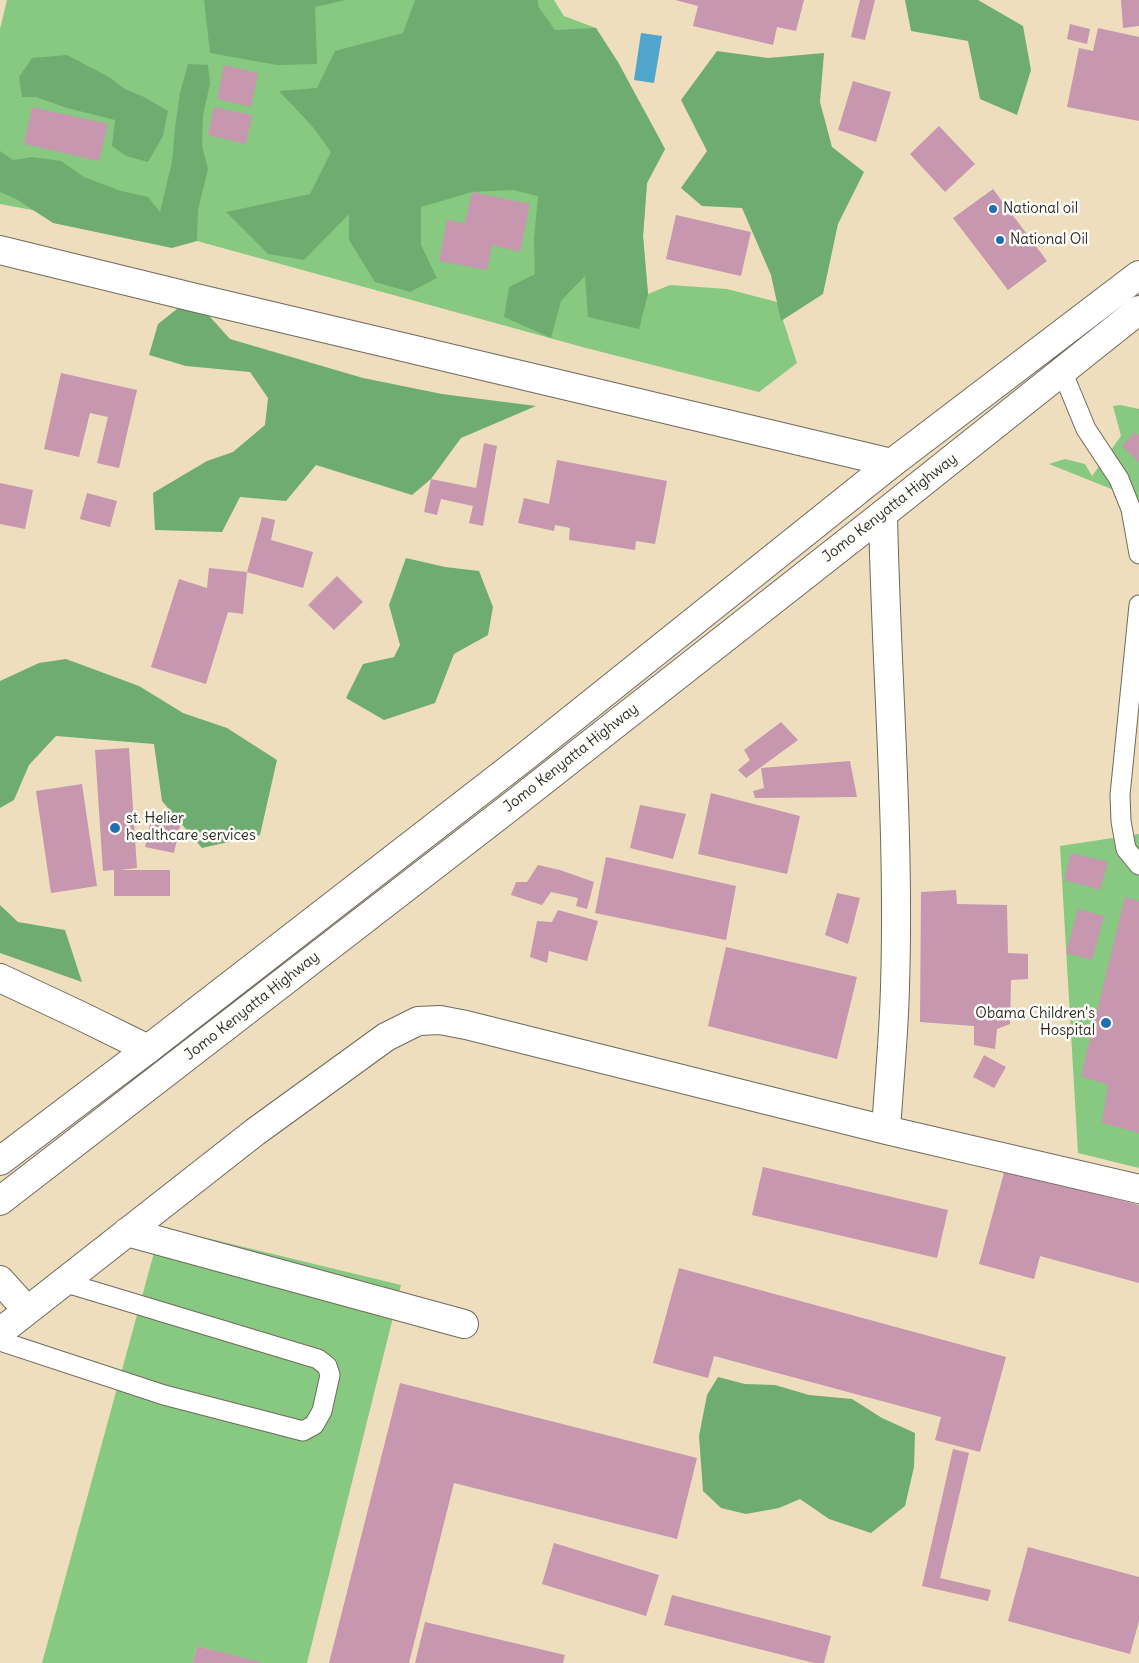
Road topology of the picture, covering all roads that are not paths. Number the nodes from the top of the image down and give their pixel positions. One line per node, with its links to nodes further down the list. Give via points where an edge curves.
1 (0, 250): 5 (main road)
2 (1139, 274): 5 (main road, Jomo Kenyatta Highway)
3 (1139, 310): 4 (main road, Jomo Kenyatta Highway)
4 (1062, 371): 6 (main road, Jomo Kenyatta Highway); 7 (lane, via 1086,428 1119,479 1131,509)
5 (892, 463): 11 (main road, Jomo Kenyatta Highway, via 522,759)
6 (884, 514): 12 (main road, via 896,928 896,987); 15 (main road, Jomo Kenyatta Highway)
7 (1139, 554)
8 (1139, 605): 9 (lane, via 1120,795 1126,849)
9 (1139, 865)
10 (0, 978): 11 (main road)
11 (148, 1050): 13 (main road, Jomo Kenyatta Highway)
12 (886, 1130): 14 (main road); 16 (main road, via 466,1024 418,1021 386,1037 293,1104)
13 (0, 1160)
14 (1139, 1189)
15 (0, 1201)
16 (127, 1232): 18 (main road); 20 (main road)
17 (0, 1280): 19 (main road)
18 (63, 1282): 19 (main road); 22 (lane, via 318,1359 327,1366 330,1375 322,1411 314,1425 303,1431 164,1395)
19 (27, 1310): 21 (main road)
20 (464, 1324)
21 (0, 1332)
22 (0, 1341)

